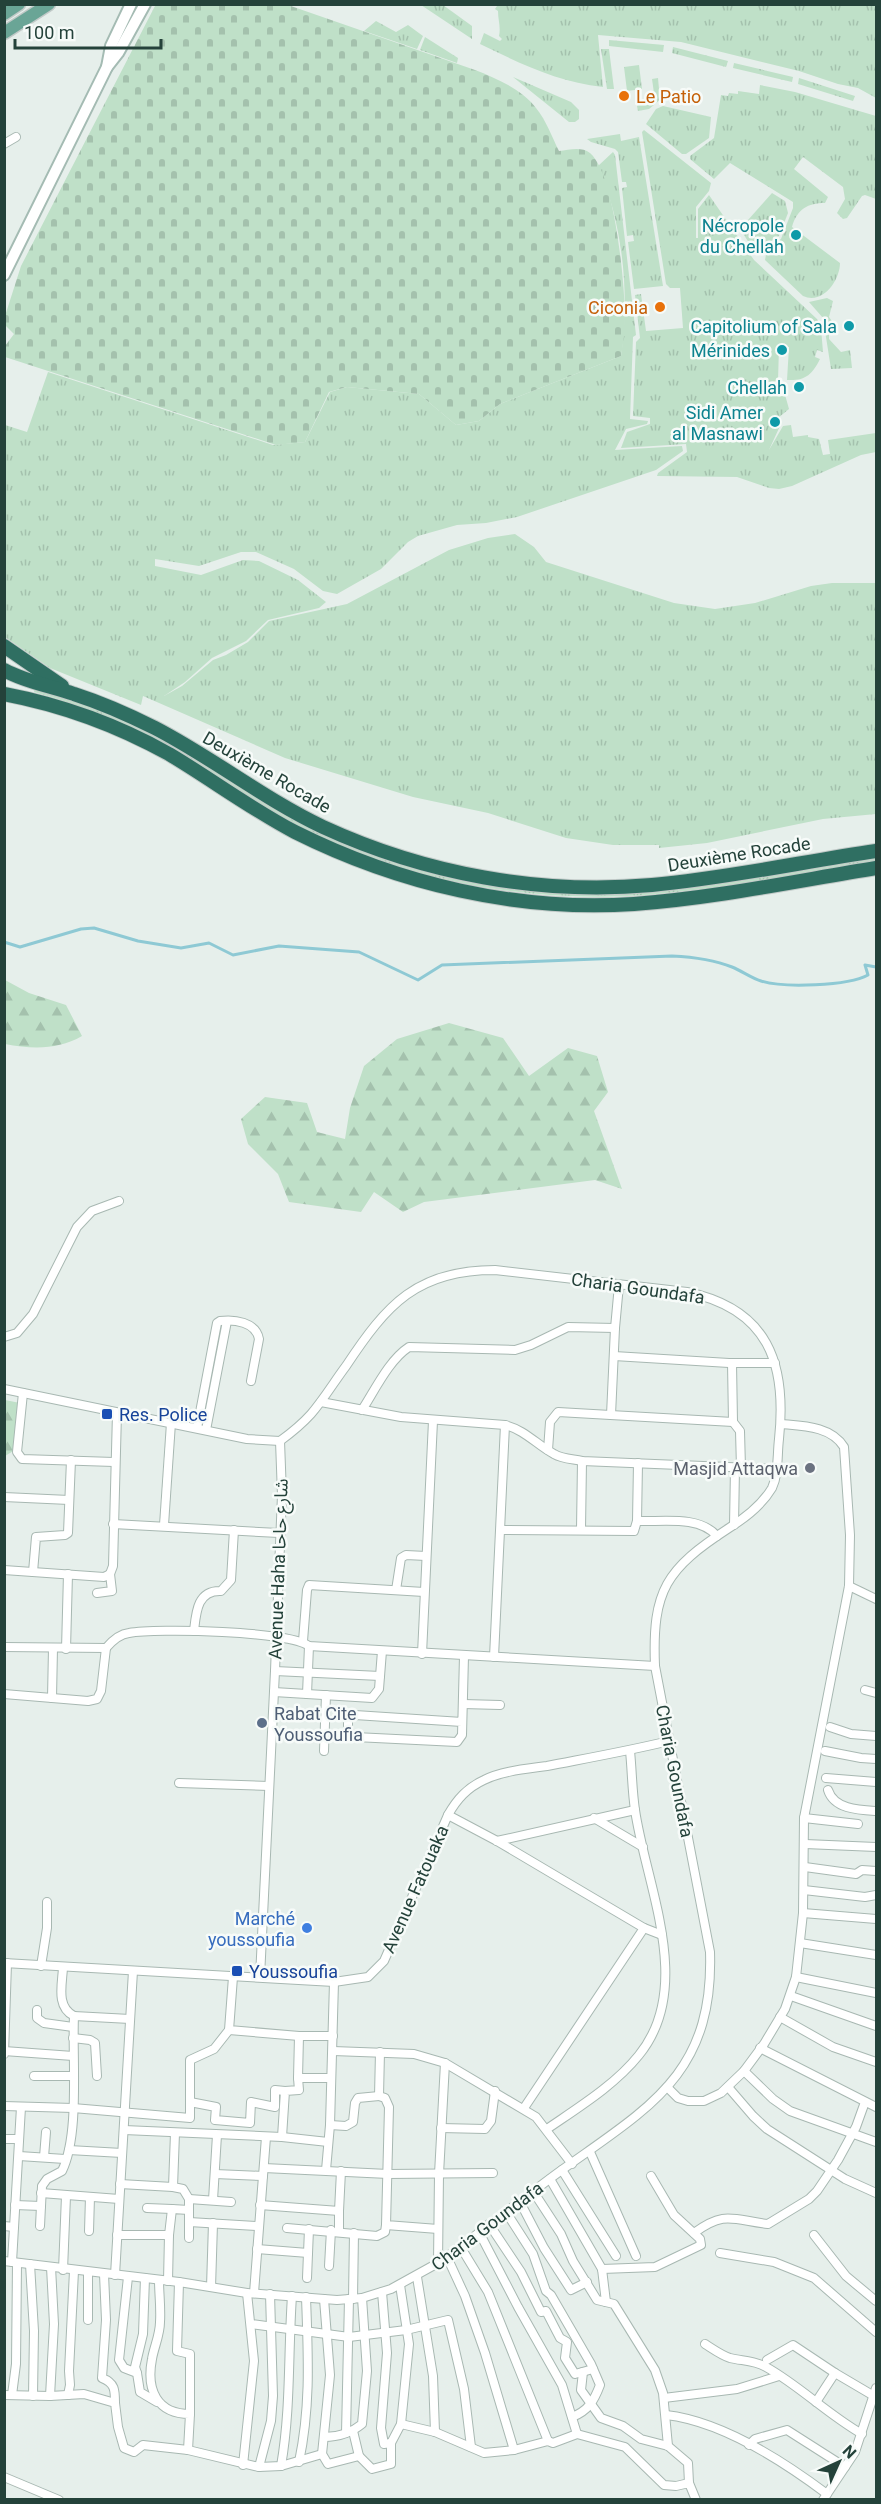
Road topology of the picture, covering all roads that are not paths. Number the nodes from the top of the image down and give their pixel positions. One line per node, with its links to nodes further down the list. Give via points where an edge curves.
1 (19, 4): 5 (main road)
2 (49, 4): 6 (main road)
3 (131, 4): 7 (street, via 111,46)
4 (145, 4): 7 (street)
5 (4, 14)
6 (4, 33)
7 (107, 67): 10 (street)
8 (16, 137): 9 (street)
9 (4, 144)
10 (6, 269)
11 (4, 646): 14 (highway)
12 (4, 670): 14 (highway, Deuxième Rocade)
13 (4, 694): 16 (highway, Deuxième Rocade, via 60,707 121,730 320,844 392,872 458,890 544,903 632,904)
14 (77, 695): 15 (highway, Deuxième Rocade, via 158,729 274,801 324,827 402,857 484,877 567,886 651,885)
15 (876, 851)
16 (876, 868)
17 (119, 1201): 21 (street, via 92,1211 77,1227 33,1314 17,1333)
18 (619, 1285): 20 (street); 24 (street, Charia Goundafa, via 687,1292 727,1305 758,1332); 28 (street, Charia Goundafa, via 495,1270 446,1275 399,1299 381,1316)
19 (227, 1321): 25 (street, via 251,1325 258,1332); 37 (street); 37 (street, via 217,1323)
20 (615, 1328): 22 (street); 29 (street, via 568,1327 515,1350 409,1347)
21 (4, 1337)
22 (614, 1356): 23 (street); 31 (street)
23 (732, 1363): 24 (street); 33 (street)
24 (775, 1363): 35 (street, Charia Goundafa, via 781,1383)
25 (251, 1381)
26 (4, 1389): 27 (street)
27 (23, 1393): 30 (street); 40 (street, via 18,1456)
28 (321, 1402): 29 (street); 38 (street, Charia Goundafa)
29 (362, 1410): 32 (street)
30 (117, 1413): 34 (street); 42 (street)
31 (611, 1415): 33 (street); 39 (street, via 555,1414 550,1422)
32 (433, 1422): 36 (street); 57 (street)
33 (733, 1422): 44 (street, via 741,1431)
34 (171, 1423): 37 (street); 50 (street)
35 (781, 1424): 45 (street, Charia Goundafa); 62 (street, via 824,1431 844,1447)
36 (505, 1425): 39 (street, via 520,1430); 53 (street)
37 (202, 1429): 38 (street, via 263,1442)
38 (280, 1441): 55 (street, Avenue Haha شارع حاحا)
39 (548, 1450): 41 (street)
40 (71, 1461): 42 (street); 47 (street)
41 (582, 1461): 43 (street); 54 (street)
42 (114, 1462): 49 (street)
43 (638, 1463): 44 (street); 48 (street)
44 (738, 1468): 45 (street); 51 (street)
45 (777, 1469): 51 (street, Charia Goundafa, via 762,1502)
46 (4, 1497): 47 (street)
47 (69, 1500): 59 (street, via 67,1534 36,1537)
48 (637, 1521): 54 (street, via 633,1532); 56 (street, via 695,1523)
49 (113, 1524): 50 (street); 61 (street)
50 (164, 1525): 52 (street)
51 (734, 1525): 56 (street, Charia Goundafa)
52 (234, 1530): 55 (street); 67 (street, via 231,1580 221,1591 202,1597)
53 (501, 1530): 54 (street); 77 (street)
54 (581, 1530)
55 (279, 1533): 68 (street, Avenue Haha شارع حاحا)
56 (717, 1536): 78 (street, Charia Goundafa, via 686,1559 667,1582 654,1623)
57 (426, 1556): 63 (street, via 401,1558); 64 (street)
58 (4, 1570): 59 (street)
59 (33, 1572): 60 (street)
60 (68, 1574): 61 (street); 73 (street)
61 (110, 1574): 65 (street, via 112,1591)
62 (849, 1586): 66 (street); 108 (street)
63 (396, 1590): 64 (street); 69 (street, via 309,1585)
64 (424, 1592): 75 (street)
65 (97, 1593)
66 (876, 1599)
67 (194, 1631): 68 (street); 72 (street, via 129,1633)
68 (276, 1638): 69 (street); 79 (street, Avenue Haha شارع حاحا)
69 (306, 1644): 74 (street); 80 (street)
70 (4, 1647): 71 (street)
71 (53, 1648): 73 (street); 88 (street)
72 (106, 1648): 73 (street); 88 (street, via 97,1699)
73 (66, 1649)
74 (382, 1651): 75 (street); 81 (street)
75 (422, 1654): 76 (street)
76 (464, 1656): 77 (street); 89 (street)
77 (494, 1657): 78 (street)
78 (655, 1666): 94 (street, Charia Goundafa)
79 (275, 1671): 80 (street); 83 (street, Avenue Haha شارع حاحا)
80 (308, 1672): 81 (street); 86 (street)
81 (380, 1676): 87 (street, via 378,1692 372,1698)
82 (866, 1690): 84 (street)
83 (274, 1692): 86 (street); 102 (street, Avenue Haha شارع حاحا)
84 (876, 1693)
85 (4, 1694): 88 (street)
86 (307, 1694): 87 (street)
87 (326, 1695): 96 (street)
88 (52, 1698)
89 (463, 1704): 90 (street); 91 (street)
90 (500, 1705)
91 (462, 1722): 91 (street, via 355,1715 348,1719 348,1731 355,1737 457,1742)
92 (830, 1728): 93 (street)
93 (876, 1736)
94 (669, 1741): 95 (street, Avenue Fatouaka); 159 (street, Charia Goundafa, via 704,1917 711,1980 701,2030)
95 (630, 1750): 104 (street); 106 (street, Avenue Fatouaka, via 485,1779 456,1800)
96 (324, 1751)
97 (825, 1751): 98 (street)
98 (876, 1759)
99 (826, 1778): 100 (street)
100 (876, 1782)
101 (179, 1783): 102 (street)
102 (269, 1786): 130 (street, Avenue Haha شارع حاحا)
103 (828, 1790): 105 (street, via 837,1804)
104 (635, 1810): 107 (street); 112 (street)
105 (876, 1811)
106 (448, 1815): 110 (street); 132 (street, Avenue Fatouaka, via 384,1961 368,1977)
107 (594, 1818): 110 (street); 112 (street)
108 (804, 1818): 109 (street); 111 (street)
109 (858, 1824)
110 (497, 1840): 121 (street)
111 (805, 1844): 113 (street); 114 (street)
112 (643, 1847): 122 (street)
113 (876, 1847)
114 (805, 1867): 115 (street, via 856,1874 862,1870); 116 (street)
115 (876, 1871)
116 (804, 1890): 117 (street); 119 (street)
117 (876, 1895)
118 (47, 1902): 126 (street)
119 (803, 1913): 120 (street); 123 (street)
120 (876, 1919)
121 (644, 1928): 122 (street); 170 (street)
122 (662, 1935): 174 (street, via 662,2008 650,2039 626,2069)
123 (800, 1943): 124 (street); 131 (street)
124 (876, 1955)
125 (6, 1963): 126 (street, Avenue Fatouaka); 136 (street)
126 (41, 1966): 127 (street, Avenue Fatouaka)
127 (63, 1968): 128 (street, Avenue Fatouaka); 137 (street, via 62,2004)
128 (133, 1971): 129 (street, Avenue Fatouaka); 139 (street)
129 (232, 1977): 130 (street, Avenue Fatouaka); 142 (street)
130 (260, 1977): 132 (street, Avenue Fatouaka)
131 (796, 1977): 133 (street); 134 (street)
132 (334, 1982): 144 (street)
133 (876, 1993)
134 (791, 1996): 138 (street); 140 (street)
135 (37, 2010): 141 (street, via 41,2022)
136 (5, 2012): 148 (street)
137 (74, 2016): 139 (street); 141 (street)
138 (780, 2017): 146 (street); 151 (street, via 833,2047)
139 (130, 2019): 171 (street)
140 (876, 2026)
141 (73, 2027): 145 (street)
142 (229, 2030): 143 (street); 164 (street, via 214,2049 190,2060)
143 (300, 2036): 144 (street); 157 (street)
144 (333, 2036): 147 (street)
145 (73, 2038): 150 (street); 156 (street, via 95,2043)
146 (760, 2048): 153 (street); 165 (street)
147 (333, 2051): 149 (street); 158 (street)
148 (5, 2052): 150 (street)
149 (380, 2052): 152 (street, via 414,2054); 163 (street)
150 (73, 2056): 155 (street)
151 (876, 2062)
152 (445, 2063): 162 (street); 173 (street)
153 (744, 2071): 160 (street); 178 (street, via 790,2111)
154 (34, 2076): 155 (street)
155 (73, 2076): 169 (street)
156 (97, 2076)
157 (298, 2078): 158 (street); 161 (street, via 299,2090)
158 (331, 2078): 172 (street)
159 (667, 2087): 160 (street, via 683,2100 696,2102 711,2099); 187 (street, Charia Goundafa)
160 (728, 2087): 195 (street, via 761,2125)
161 (285, 2091): 164 (street, via 275,2090 275,2107 251,2102 250,2123 215,2120 216,2107); 181 (street)
162 (495, 2091): 170 (street); 173 (street, via 485,2129)
163 (379, 2096): 172 (street, via 357,2098 350,2125); 200 (street, via 385,2098 389,2107)
164 (190, 2102): 171 (street, via 190,2118)
165 (865, 2102): 168 (street); 178 (street)
166 (4, 2106): 167 (street)
167 (21, 2107): 169 (street); 183 (street)
168 (876, 2107)
169 (73, 2108): 171 (street); 186 (street)
170 (524, 2108): 174 (street)
171 (124, 2113): 175 (street)
172 (330, 2125): 184 (street)
173 (441, 2128): 201 (street)
174 (547, 2129): 192 (street)
175 (124, 2130): 177 (street); 188 (street)
176 (46, 2132): 190 (street)
177 (175, 2133): 179 (street); 205 (street)
178 (853, 2133): 185 (street); 195 (street)
179 (217, 2135): 180 (street); 199 (street)
180 (266, 2137): 181 (street); 197 (street)
181 (282, 2138): 184 (street)
182 (4, 2139): 183 (street)
183 (20, 2139): 189 (street)
184 (328, 2142): 193 (street)
185 (876, 2142)
186 (69, 2150): 188 (street); 191 (street)
187 (590, 2152): 192 (street, Charia Goundafa); 250 (street)
188 (122, 2153): 204 (street)
189 (19, 2156): 190 (street); 215 (street)
190 (44, 2157): 191 (street)
191 (65, 2159): 207 (street, via 62,2171 44,2182)
192 (572, 2164): 194 (street, Charia Goundafa)
193 (326, 2170): 196 (street); 197 (street)
194 (562, 2170): 203 (street, Charia Goundafa); 249 (street)
195 (832, 2170): 208 (street); 240 (street, via 809,2199 771,2223 717,2219)
196 (341, 2171): 200 (street); 223 (street)
197 (264, 2172): 199 (street); 218 (street)
198 (493, 2173): 201 (street)
199 (215, 2174): 214 (street)
200 (388, 2174): 201 (street); 228 (street)
201 (439, 2174): 235 (street)
202 (651, 2176): 240 (street, via 674,2215)
203 (550, 2179): 206 (street, Charia Goundafa); 257 (street)
204 (120, 2184): 205 (street); 212 (street)
205 (173, 2187): 213 (street, via 183,2189)
206 (533, 2191): 217 (street, Charia Goundafa); 270 (street)
207 (41, 2193): 209 (street); 219 (street)
208 (876, 2193)
209 (66, 2196): 210 (street); 258 (street)
210 (90, 2197): 212 (street); 237 (street)
211 (4, 2199): 215 (street)
212 (119, 2199): 241 (street)
213 (189, 2199): 214 (street); 222 (street)
214 (213, 2200): 216 (street)
215 (15, 2202): 219 (street); 232 (street)
216 (231, 2202)
217 (520, 2202): 224 (street, Charia Goundafa); 270 (street, via 571,2289)
218 (261, 2205): 223 (street); 231 (street)
219 (41, 2206): 230 (street)
220 (147, 2208): 221 (street)
221 (172, 2209): 222 (street); 242 (street)
222 (189, 2210): 225 (street)
223 (339, 2211): 236 (street)
224 (506, 2212): 227 (street, Charia Goundafa); 297 (street, via 533,2254 546,2291)
225 (189, 2222): 226 (street); 244 (street)
226 (213, 2223): 231 (street); 272 (street)
227 (489, 2224): 238 (street, Charia Goundafa); 298 (street, via 542,2312 546,2311 560,2338 567,2342 565,2358 575,2374)
228 (386, 2225): 235 (street); 239 (street, via 380,2236)
229 (4, 2226): 232 (street)
230 (40, 2226)
231 (258, 2226): 246 (street)
232 (14, 2227): 252 (street)
233 (287, 2228): 234 (street)
234 (309, 2229): 236 (street); 247 (street)
235 (438, 2229): 254 (street)
236 (335, 2230): 239 (street); 255 (street)
237 (89, 2231)
238 (479, 2232): 245 (street, Charia Goundafa); 314 (street, via 562,2385)
239 (354, 2233): 280 (street)
240 (694, 2233): 257 (street, via 701,2242 699,2247 655,2267)
241 (117, 2235): 242 (street); 262 (street)
242 (170, 2235): 268 (street)
243 (814, 2235): 281 (street, via 846,2276)
244 (189, 2238)
245 (460, 2246): 251 (street, Charia Goundafa); 321 (street, via 488,2292)
246 (257, 2249): 247 (street); 274 (street)
247 (308, 2253): 266 (street)
248 (720, 2253): 289 (street, via 774,2262 814,2278)
249 (616, 2256)
250 (636, 2256)
251 (447, 2257): 254 (street, Charia Goundafa); 327 (street, via 475,2324)
252 (11, 2262): 253 (street, Charia Goundafa); 303 (street, via 16,2364)
253 (30, 2264): 256 (street, Charia Goundafa); 305 (street)
254 (438, 2264): 264 (street, Charia Goundafa)
255 (329, 2266)
256 (51, 2267): 258 (street, Charia Goundafa); 306 (street, via 54,2324)
257 (602, 2269): 282 (street)
258 (63, 2270): 259 (street, Charia Goundafa)
259 (74, 2271): 260 (street, Charia Goundafa); 304 (street)
260 (88, 2272): 261 (street, Charia Goundafa); 283 (street)
261 (104, 2274): 262 (street, Charia Goundafa); 310 (street, via 102,2378 111,2382)
262 (115, 2275): 263 (street, Charia Goundafa)
263 (128, 2277): 265 (street, Charia Goundafa); 299 (street, via 119,2360 124,2368)
264 (417, 2277): 271 (street, Charia Goundafa); 285 (street)
265 (145, 2278): 267 (street, Charia Goundafa); 299 (street)
266 (306, 2278)
267 (159, 2280): 268 (street, Charia Goundafa); 308 (street, via 160,2322 151,2379)
268 (168, 2281): 269 (street, Charia Goundafa)
269 (179, 2282): 272 (street, Charia Goundafa); 312 (street, via 177,2351 190,2354)
270 (587, 2282): 282 (street, via 597,2300)
271 (400, 2285): 273 (street, Charia Goundafa); 288 (street)
272 (211, 2287): 274 (street, Charia Goundafa)
273 (382, 2292): 278 (street, Charia Goundafa); 291 (street)
274 (250, 2293): 275 (street, Charia Goundafa); 284 (street)
275 (270, 2294): 276 (street, Charia Goundafa); 286 (street)
276 (292, 2296): 277 (street, Charia Goundafa); 287 (street)
277 (306, 2297): 279 (street, Charia Goundafa); 290 (street)
278 (363, 2298): 280 (street, Charia Goundafa); 293 (street)
279 (324, 2299): 280 (street, Charia Goundafa); 292 (street)
280 (351, 2299): 294 (street)
281 (876, 2301)
282 (606, 2302): 307 (street, via 614,2304 639,2342 655,2370)
283 (88, 2320)
284 (251, 2324): 286 (street); 331 (street, via 254,2361)
285 (425, 2324): 288 (street); 317 (street, via 433,2376); 325 (street, via 447,2320 464,2389)
286 (272, 2328): 287 (street); 333 (street, via 271,2421)
287 (290, 2330): 290 (street); 332 (street, via 290,2401)
288 (406, 2330): 291 (street); 315 (street, via 409,2343)
289 (876, 2332)
290 (307, 2333): 292 (street); 330 (street, via 309,2387)
291 (386, 2333): 293 (street); 322 (street, via 381,2428 384,2444)
292 (327, 2336): 294 (street); 320 (street, via 330,2375)
293 (366, 2336): 294 (street); 316 (street, via 362,2424)
294 (349, 2337): 316 (street)
295 (705, 2344): 301 (street, via 729,2358 756,2362)
296 (767, 2360): 300 (street, via 793,2344)
297 (593, 2369): 298 (street); 311 (street, via 600,2385)
298 (583, 2372): 311 (street, via 581,2390)
299 (137, 2373): 308 (street, via 140,2392)
300 (835, 2373): 302 (street); 309 (street)
301 (780, 2376): 307 (street, via 737,2389); 309 (street)
302 (875, 2392): 319 (street)
303 (8, 2395): 305 (street)
304 (68, 2395): 306 (street); 310 (street, via 84,2394)
305 (33, 2396): 306 (street)
306 (50, 2396)
307 (664, 2398): 313 (street)
308 (157, 2402): 312 (street, via 176,2414)
309 (816, 2402): 319 (street, via 838,2421)
310 (115, 2403): 326 (street, via 124,2448 134,2452 143,2445)
311 (591, 2403): 314 (street, via 583,2413); 323 (street, via 601,2418 623,2426 641,2439)
312 (190, 2414): 326 (street)
313 (666, 2415): 323 (street); 324 (street, via 703,2422)
314 (572, 2417): 318 (street)
315 (402, 2424): 317 (street); 322 (street)
316 (350, 2432): 320 (street); 329 (street)
317 (435, 2432): 325 (street)
318 (577, 2434): 321 (street, via 553,2443); 336 (street, via 625,2446 664,2485)
319 (862, 2434): 334 (street)
320 (324, 2437): 328 (street)
321 (548, 2441): 327 (street)
322 (391, 2443): 329 (street, via 391,2464 372,2469)
323 (668, 2445): 336 (street, via 688,2463)
324 (749, 2445): 334 (street, via 755,2439 787,2430); 337 (street)
325 (471, 2448): 327 (street, via 484,2453)
326 (188, 2450): 331 (street)
327 (514, 2450)
328 (322, 2454): 329 (street, via 328,2464); 330 (street)
329 (359, 2456)
330 (299, 2462): 332 (street)
331 (243, 2465): 333 (street)
332 (281, 2466): 333 (street)
333 (259, 2467)
334 (845, 2467): 337 (street)
335 (4, 2476): 338 (street)
336 (689, 2483): 339 (street)
337 (825, 2497)
338 (59, 2499)
339 (696, 2499)

